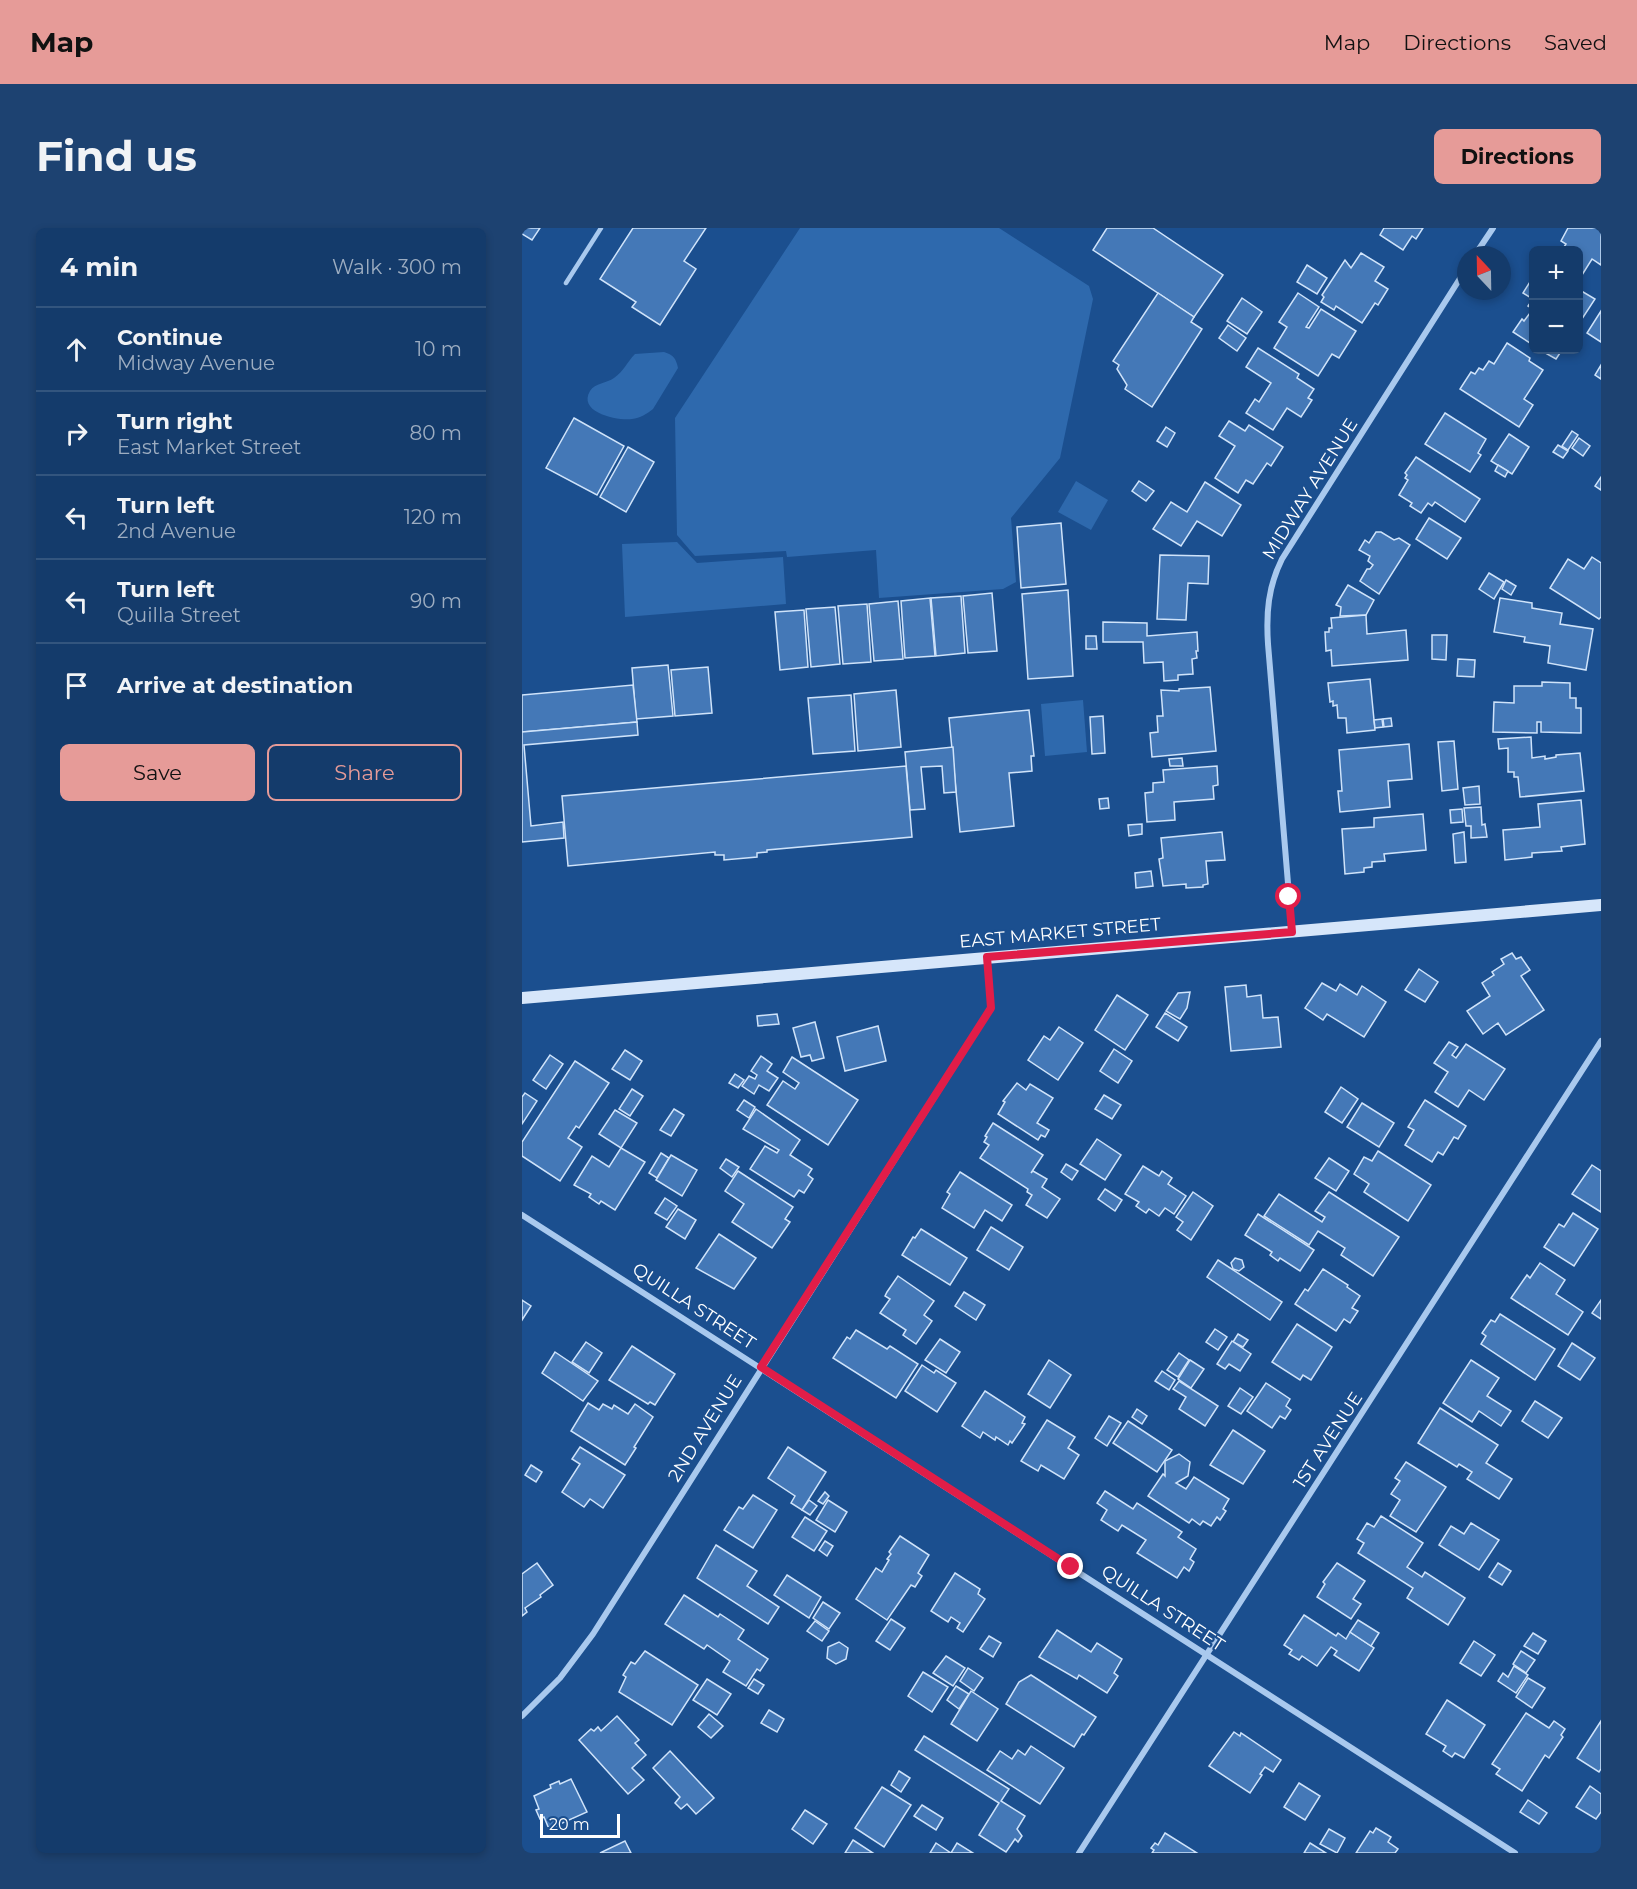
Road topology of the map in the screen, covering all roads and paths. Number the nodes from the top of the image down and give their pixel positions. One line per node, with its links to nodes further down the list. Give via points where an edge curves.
1 (601, 228): 4 (lane)
2 (1493, 228): 3 (street)
3 (1481, 246)
4 (566, 283)
5 (1457, 283): 7 (street, MIDWAY AVENUE, via 1282,559 1271,585 1266,621)
6 (1601, 905): 7 (main road, EAST MARKET STREET)
7 (1292, 932): 8 (main road, EAST MARKET STREET)
8 (987, 957): 9 (main road, EAST MARKET STREET); 12 (street, 2ND AVENUE, via 991,1008)
9 (522, 998)
10 (1601, 1041): 13 (street, 1ST AVENUE)
11 (522, 1215): 12 (street, QUILLA STREET)
12 (761, 1367): 13 (street, QUILLA STREET); 14 (street, 2ND AVENUE, via 583,1649)
13 (1207, 1654): 15 (street, 1ST AVENUE); 16 (street, QUILLA STREET)
14 (522, 1716)
15 (1079, 1853)
16 (1515, 1853)

